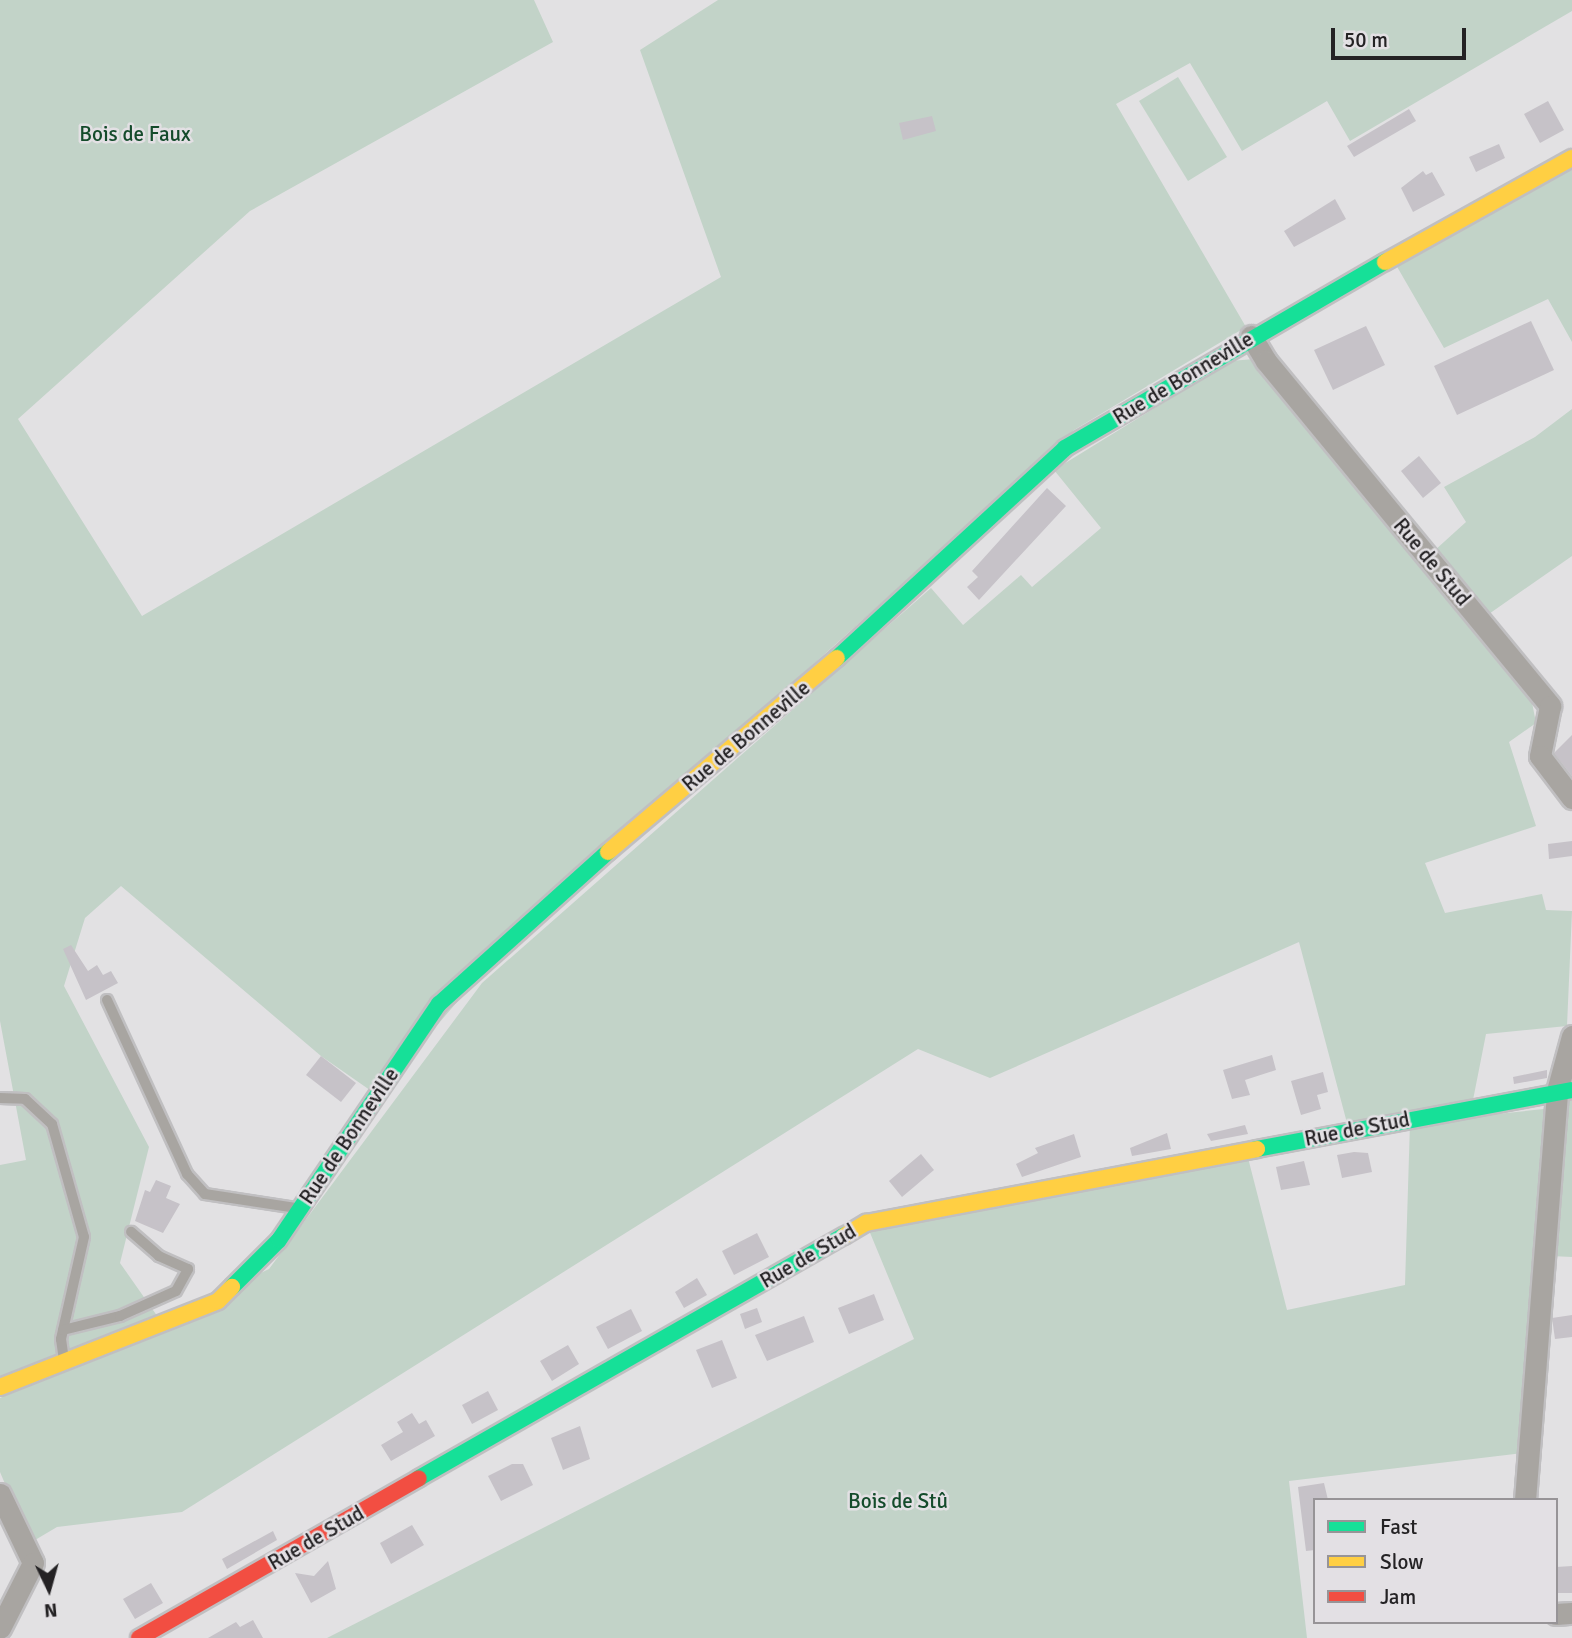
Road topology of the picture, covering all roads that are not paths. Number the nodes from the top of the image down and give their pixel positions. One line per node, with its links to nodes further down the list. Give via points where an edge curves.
1 (1572, 158): 2 (street, Rue de Bonneville)
2 (1251, 337): 3 (street, Rue de Stud, via 1550,706 1540,756); 8 (street, Rue de Bonneville, via 1065,448 832,663 525,923 439,1004)
3 (1572, 798)
4 (107, 1000): 8 (lane, via 187,1174 205,1194)
5 (1572, 1037): 6 (street)
6 (1564, 1090): 14 (street); 16 (street, Rue de Stud, via 866,1223)
7 (0, 1098): 10 (lane, via 25,1099 52,1124 84,1237)
8 (300, 1208): 11 (street, Rue de Bonneville, via 279,1240 218,1301)
9 (131, 1232): 10 (lane, via 159,1256 188,1269 176,1291 120,1316)
10 (63, 1330): 11 (lane)
11 (64, 1363): 12 (street, Rue de Bonneville)
12 (0, 1387)
13 (0, 1494): 15 (street, via 33,1563)
14 (1525, 1498)
15 (0, 1628)
16 (139, 1638)

